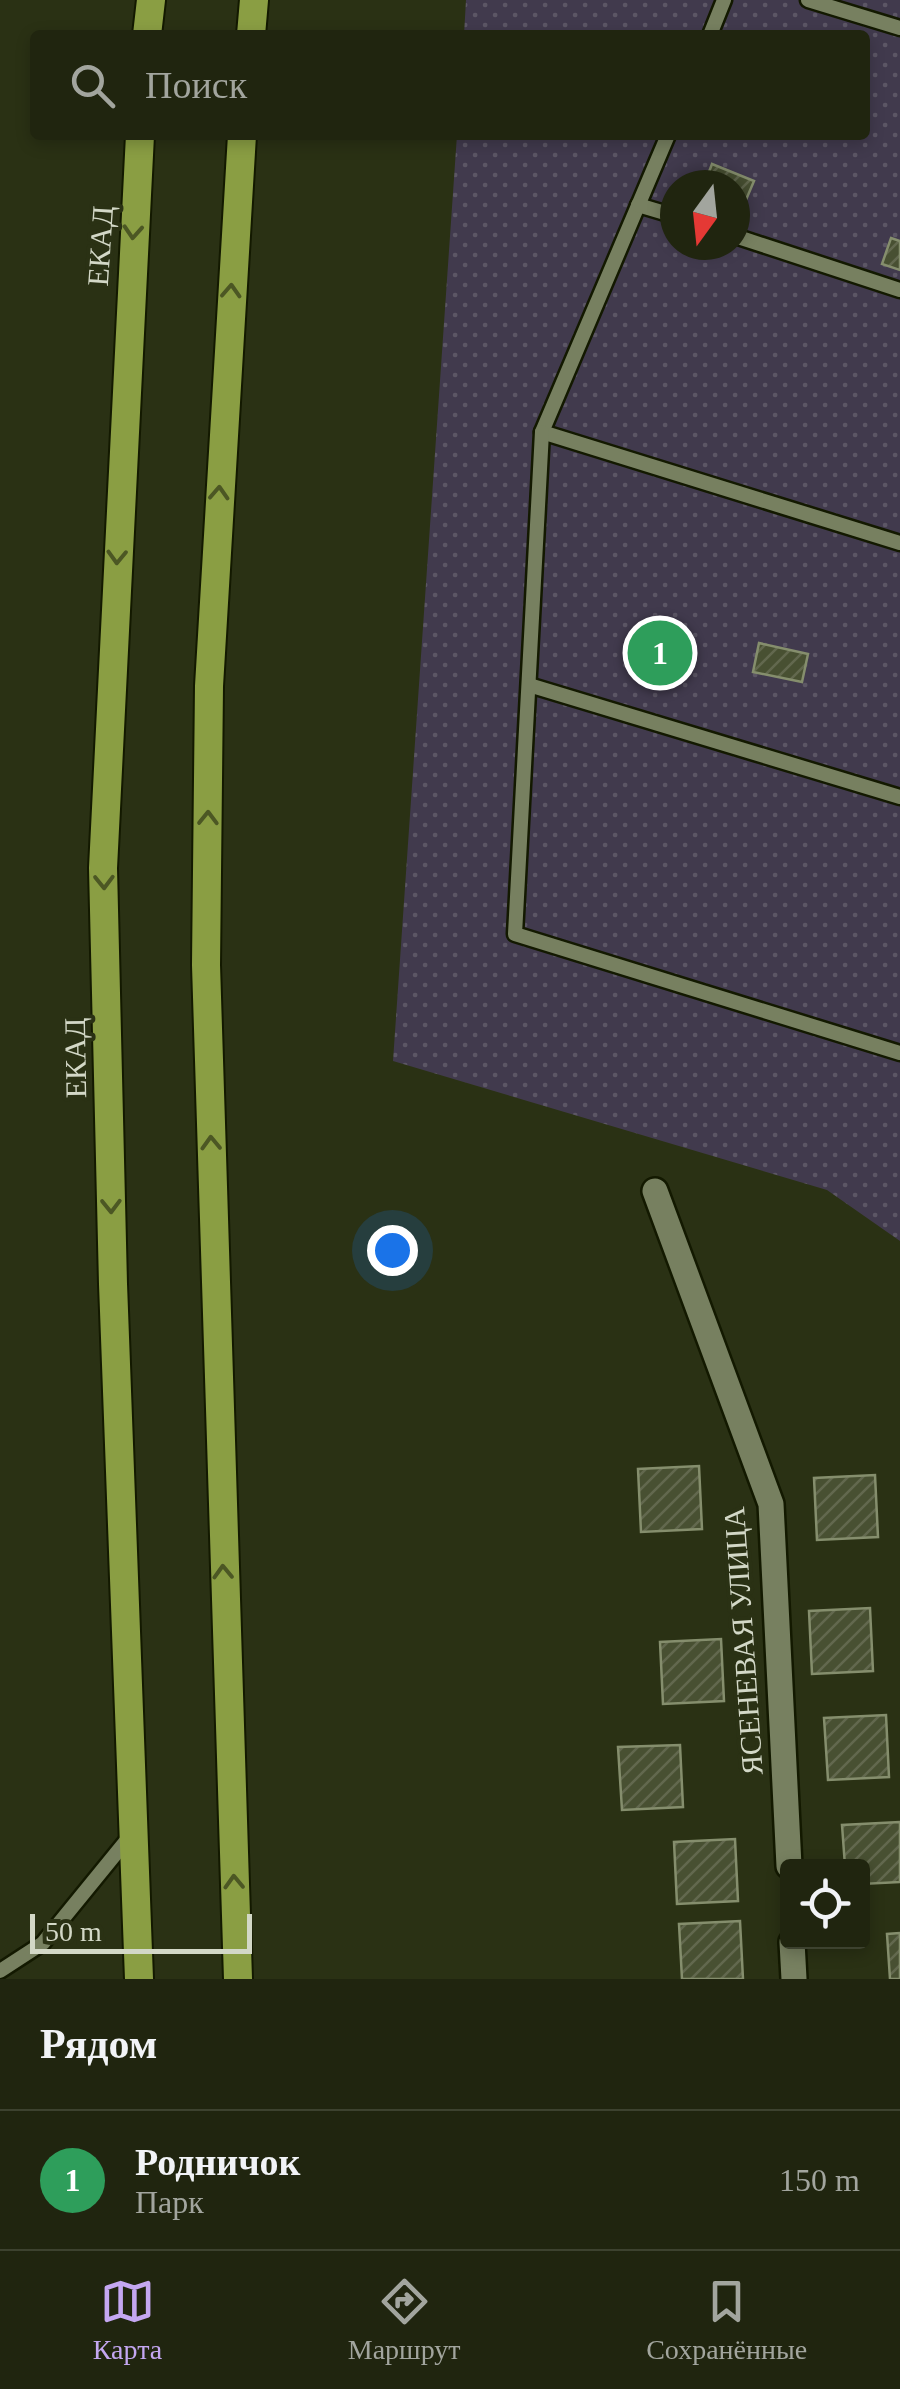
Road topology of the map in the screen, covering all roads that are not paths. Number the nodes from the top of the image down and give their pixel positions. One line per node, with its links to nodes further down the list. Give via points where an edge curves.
1 (151, 0): 6 (highway)
2 (254, 0): 7 (highway)
3 (724, 0): 8 (lane)
4 (808, 0): 5 (lane)
5 (900, 28)
6 (148, 30)
7 (251, 30)
8 (712, 30)
9 (140, 140): 22 (highway, ЕКАД, one-way to 22, via 103,868)
10 (242, 140): 27 (highway, one-way to 10, via 206,965 209,686)
11 (666, 140): 12 (lane)
12 (638, 204): 13 (lane); 16 (lane)
13 (660, 211)
14 (750, 241): 15 (lane)
15 (900, 290)
16 (542, 432): 17 (lane); 18 (lane)
17 (900, 543)
18 (529, 685): 19 (lane); 20 (lane, via 515,934)
19 (900, 797)
20 (900, 1053)
21 (655, 1191): 23 (street, ЯСЕНЕВАЯ УЛИЦА, via 771,1504)
22 (131, 1835): 25 (lane, via 43,1943); 26 (highway, ЕКАД)
23 (789, 1859)
24 (792, 1949): 28 (street)
25 (0, 1971)
26 (139, 1979)
27 (238, 1979)
28 (794, 1979)

